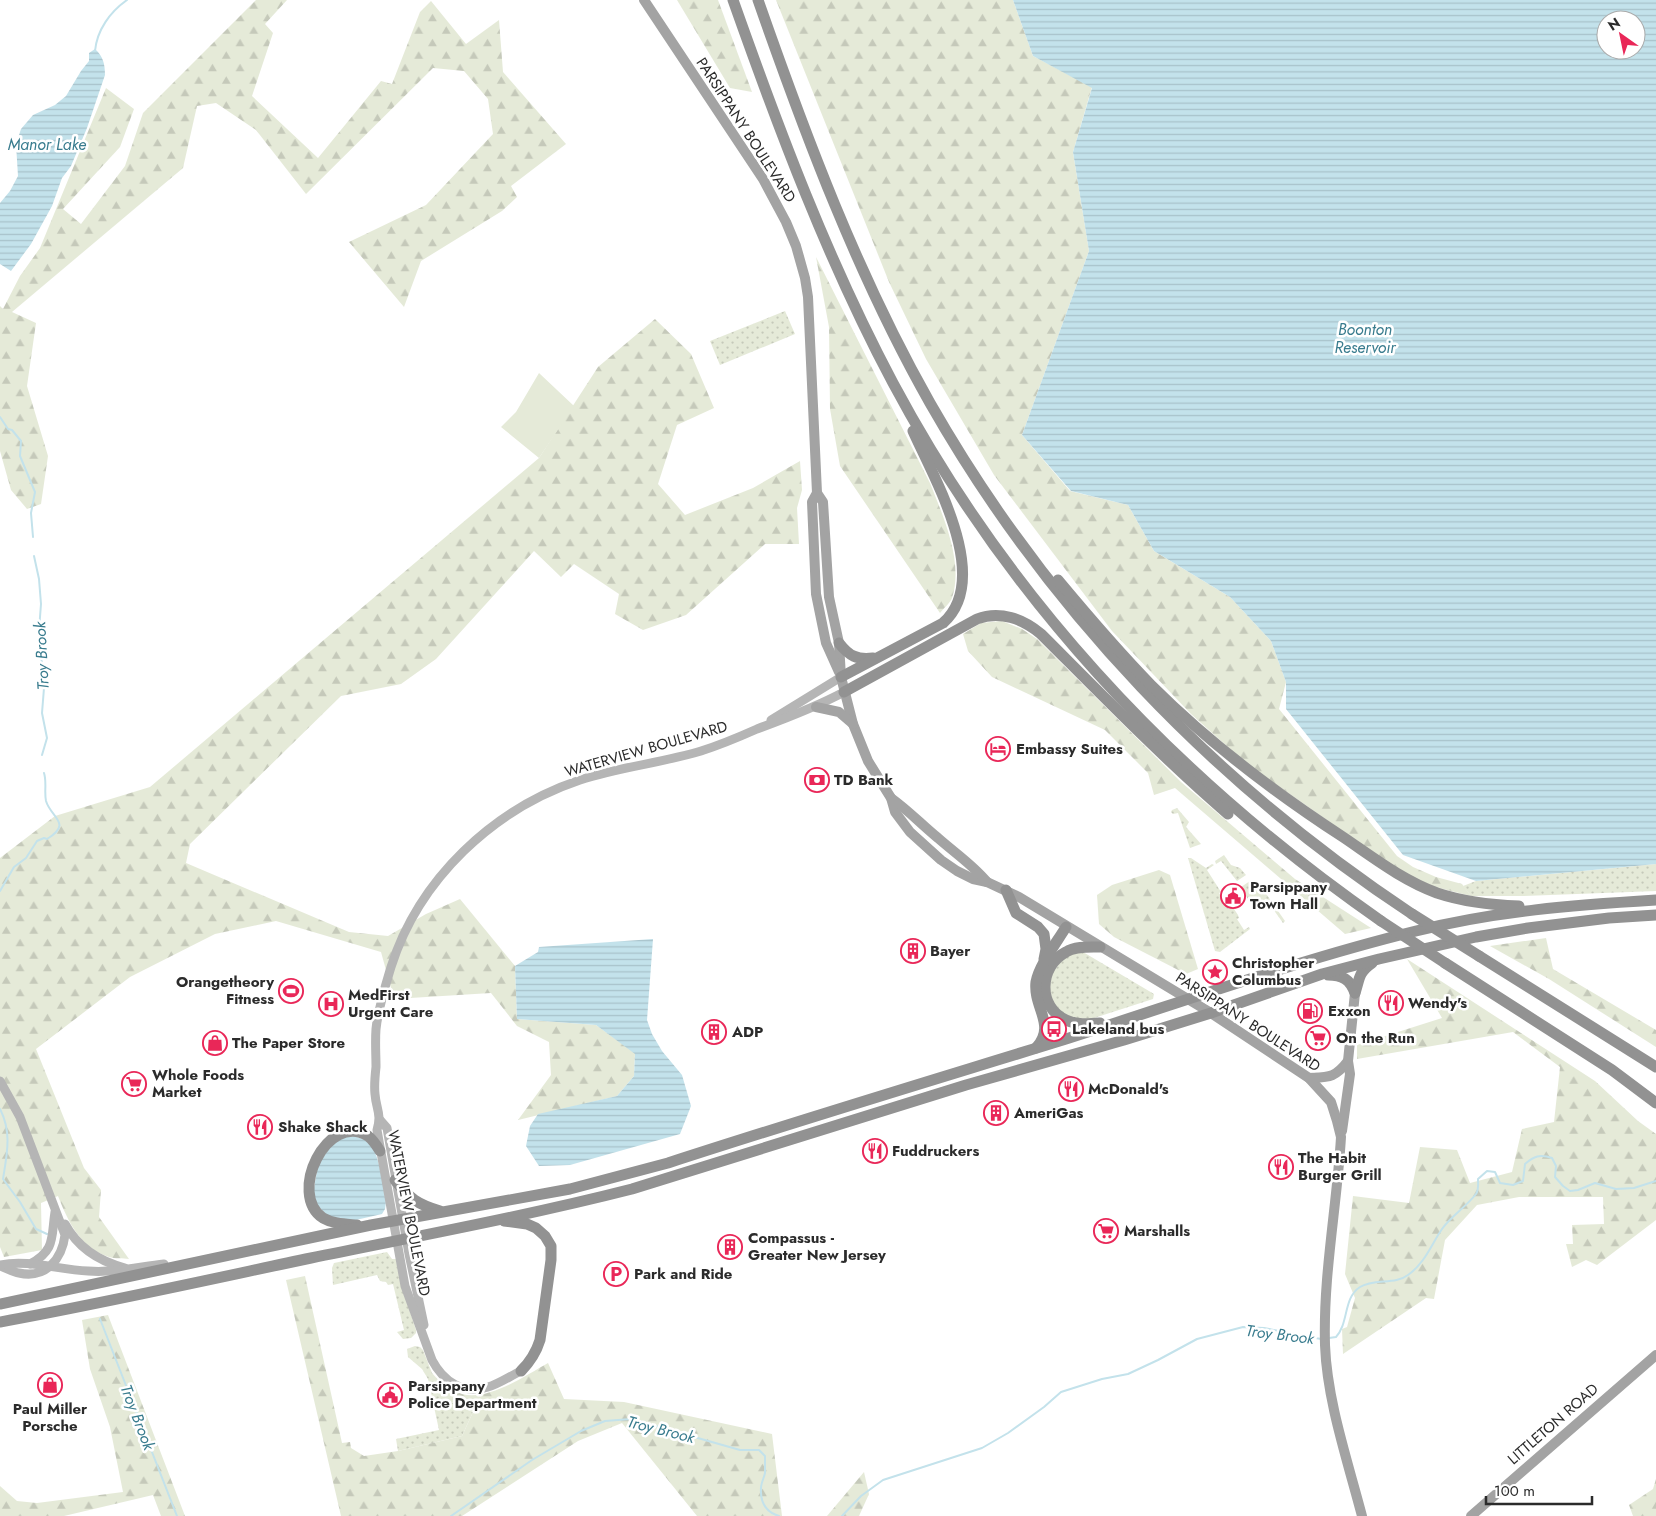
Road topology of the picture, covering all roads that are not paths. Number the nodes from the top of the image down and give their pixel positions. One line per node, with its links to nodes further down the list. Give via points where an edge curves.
1 (644, 0): 5 (main road, PARSIPPANY BOULEVARD, via 763,179 796,246 808,297)
2 (732, 0): 4 (highway, via 812,208)
3 (758, 0): 6 (highway, via 830,190 885,317 930,402)
4 (879, 356): 8 (highway, via 947,508 960,547 963,575 959,600 948,618); 20 (highway, via 927,442 984,532 1102,680 1176,756 1243,817)
5 (817, 493): 7 (main road, PARSIPPANY BOULEVARD, via 823,502 829,597); 9 (main road, PARSIPPANY BOULEVARD, via 812,502 816,594 826,643)
6 (998, 512): 18 (highway, via 1107,638 1188,720 1250,773 1381,864 1415,883 1474,902); 32 (highway, bridge, via 1077,616 1141,688 1234,778 1307,839 1412,914)
7 (839, 643): 8 (highway, via 853,657); 9 (main road, PARSIPPANY BOULEVARD)
8 (880, 657): 9 (highway)
9 (841, 677): 10 (main road, PARSIPPANY BOULEVARD); 13 (street, WATERVIEW BOULEVARD)
10 (844, 692): 11 (street, WATERVIEW BOULEVARD); 12 (main road, PARSIPPANY BOULEVARD); 20 (highway, via 977,619 997,615 1020,621 1041,634 1135,729 1247,830)
11 (816, 707): 12 (main road, via 839,712); 13 (street, WATERVIEW BOULEVARD)
12 (853, 724): 14 (main road, PARSIPPANY BOULEVARD, via 868,761)
13 (757, 730): 36 (street, WATERVIEW BOULEVARD, via 703,750 600,774 559,788 510,814 460,854 414,914 391,966 376,1030 375,1094)
14 (891, 798): 15 (main road, PARSIPPANY BOULEVARD, via 975,868); 15 (main road, PARSIPPANY BOULEVARD, via 894,812 910,832 941,860 973,879)
15 (987, 882): 16 (main road, PARSIPPANY BOULEVARD)
16 (1006, 890): 21 (main road, PARSIPPANY BOULEVARD); 24 (highway, via 1016,913 1044,934 1046,949)
17 (1656, 900): 18 (highway)
18 (1576, 906): 27 (highway, via 1499,914 1417,930)
19 (1656, 915): 23 (highway, via 1536,927)
20 (1381, 921): 35 (highway, bridge, via 1612,1070)
21 (1066, 927): 22 (main road, PARSIPPANY BOULEVARD); 24 (highway)
22 (1100, 947): 27 (main road, PARSIPPANY BOULEVARD); 29 (highway, via 1072,949 1056,960 1045,982 1047,1001 1059,1016 1076,1023)
23 (1379, 959): 25 (highway); 26 (highway, via 1362,970)
24 (1040, 971): 30 (highway, via 1036,992 1046,1029)
25 (1322, 974): 26 (highway, via 1346,979); 28 (highway)
26 (1354, 993): 31 (main road)
27 (1188, 999): 28 (main road, PARSIPPANY BOULEVARD); 29 (highway)
28 (1211, 1013): 33 (main road, PARSIPPANY BOULEVARD); 44 (highway, via 632,1189)
29 (1126, 1019): 30 (highway)
30 (1036, 1048): 42 (highway, via 668,1164 531,1197)
31 (1348, 1060): 33 (main road, via 1336,1074); 37 (main road, via 1350,1074)
32 (1656, 1067)
33 (1309, 1078): 37 (main road, PARSIPPANY BOULEVARD, via 1330,1102)
34 (0, 1081): 40 (street, via 20,1117)
35 (1656, 1102)
36 (380, 1120): 38 (street, WATERVIEW BOULEVARD, via 377,1130); 39 (street, WATERVIEW BOULEVARD, via 387,1128)
37 (1340, 1137): 56 (main road, PARSIPPANY BOULEVARD, via 1326,1297 1325,1346 1331,1390)
38 (380, 1151): 43 (street, WATERVIEW BOULEVARD); 45 (highway, via 366,1135 344,1132 332,1138 320,1153 309,1183 309,1195 322,1217 334,1223)
39 (396, 1180): 42 (highway, via 416,1202); 43 (street, WATERVIEW BOULEVARD)
40 (52, 1202): 41 (street); 51 (street, via 82,1248 106,1262)
41 (55, 1212): 48 (street, via 52,1240 45,1253); 50 (street, via 65,1235 57,1260)
42 (442, 1212): 43 (highway)
43 (398, 1220): 45 (highway); 46 (street, WATERVIEW BOULEVARD)
44 (495, 1220): 46 (highway); 55 (highway, via 536,1228 545,1236 552,1251 538,1348)
45 (371, 1225): 47 (highway)
46 (402, 1240): 53 (highway); 55 (street, WATERVIEW BOULEVARD, via 405,1286 438,1371 461,1388 479,1389)
47 (212, 1260): 51 (street); 52 (highway)
48 (30, 1264): 49 (street, via 13,1262); 50 (street)
49 (0, 1265): 50 (street, via 28,1274 41,1272)
50 (49, 1266): 51 (street, via 108,1272)
51 (132, 1269)
52 (0, 1304)
53 (0, 1322)
54 (1656, 1355): 57 (main road, LITTLETON ROAD)
55 (521, 1371)
56 (1362, 1516)
57 (1471, 1516)

